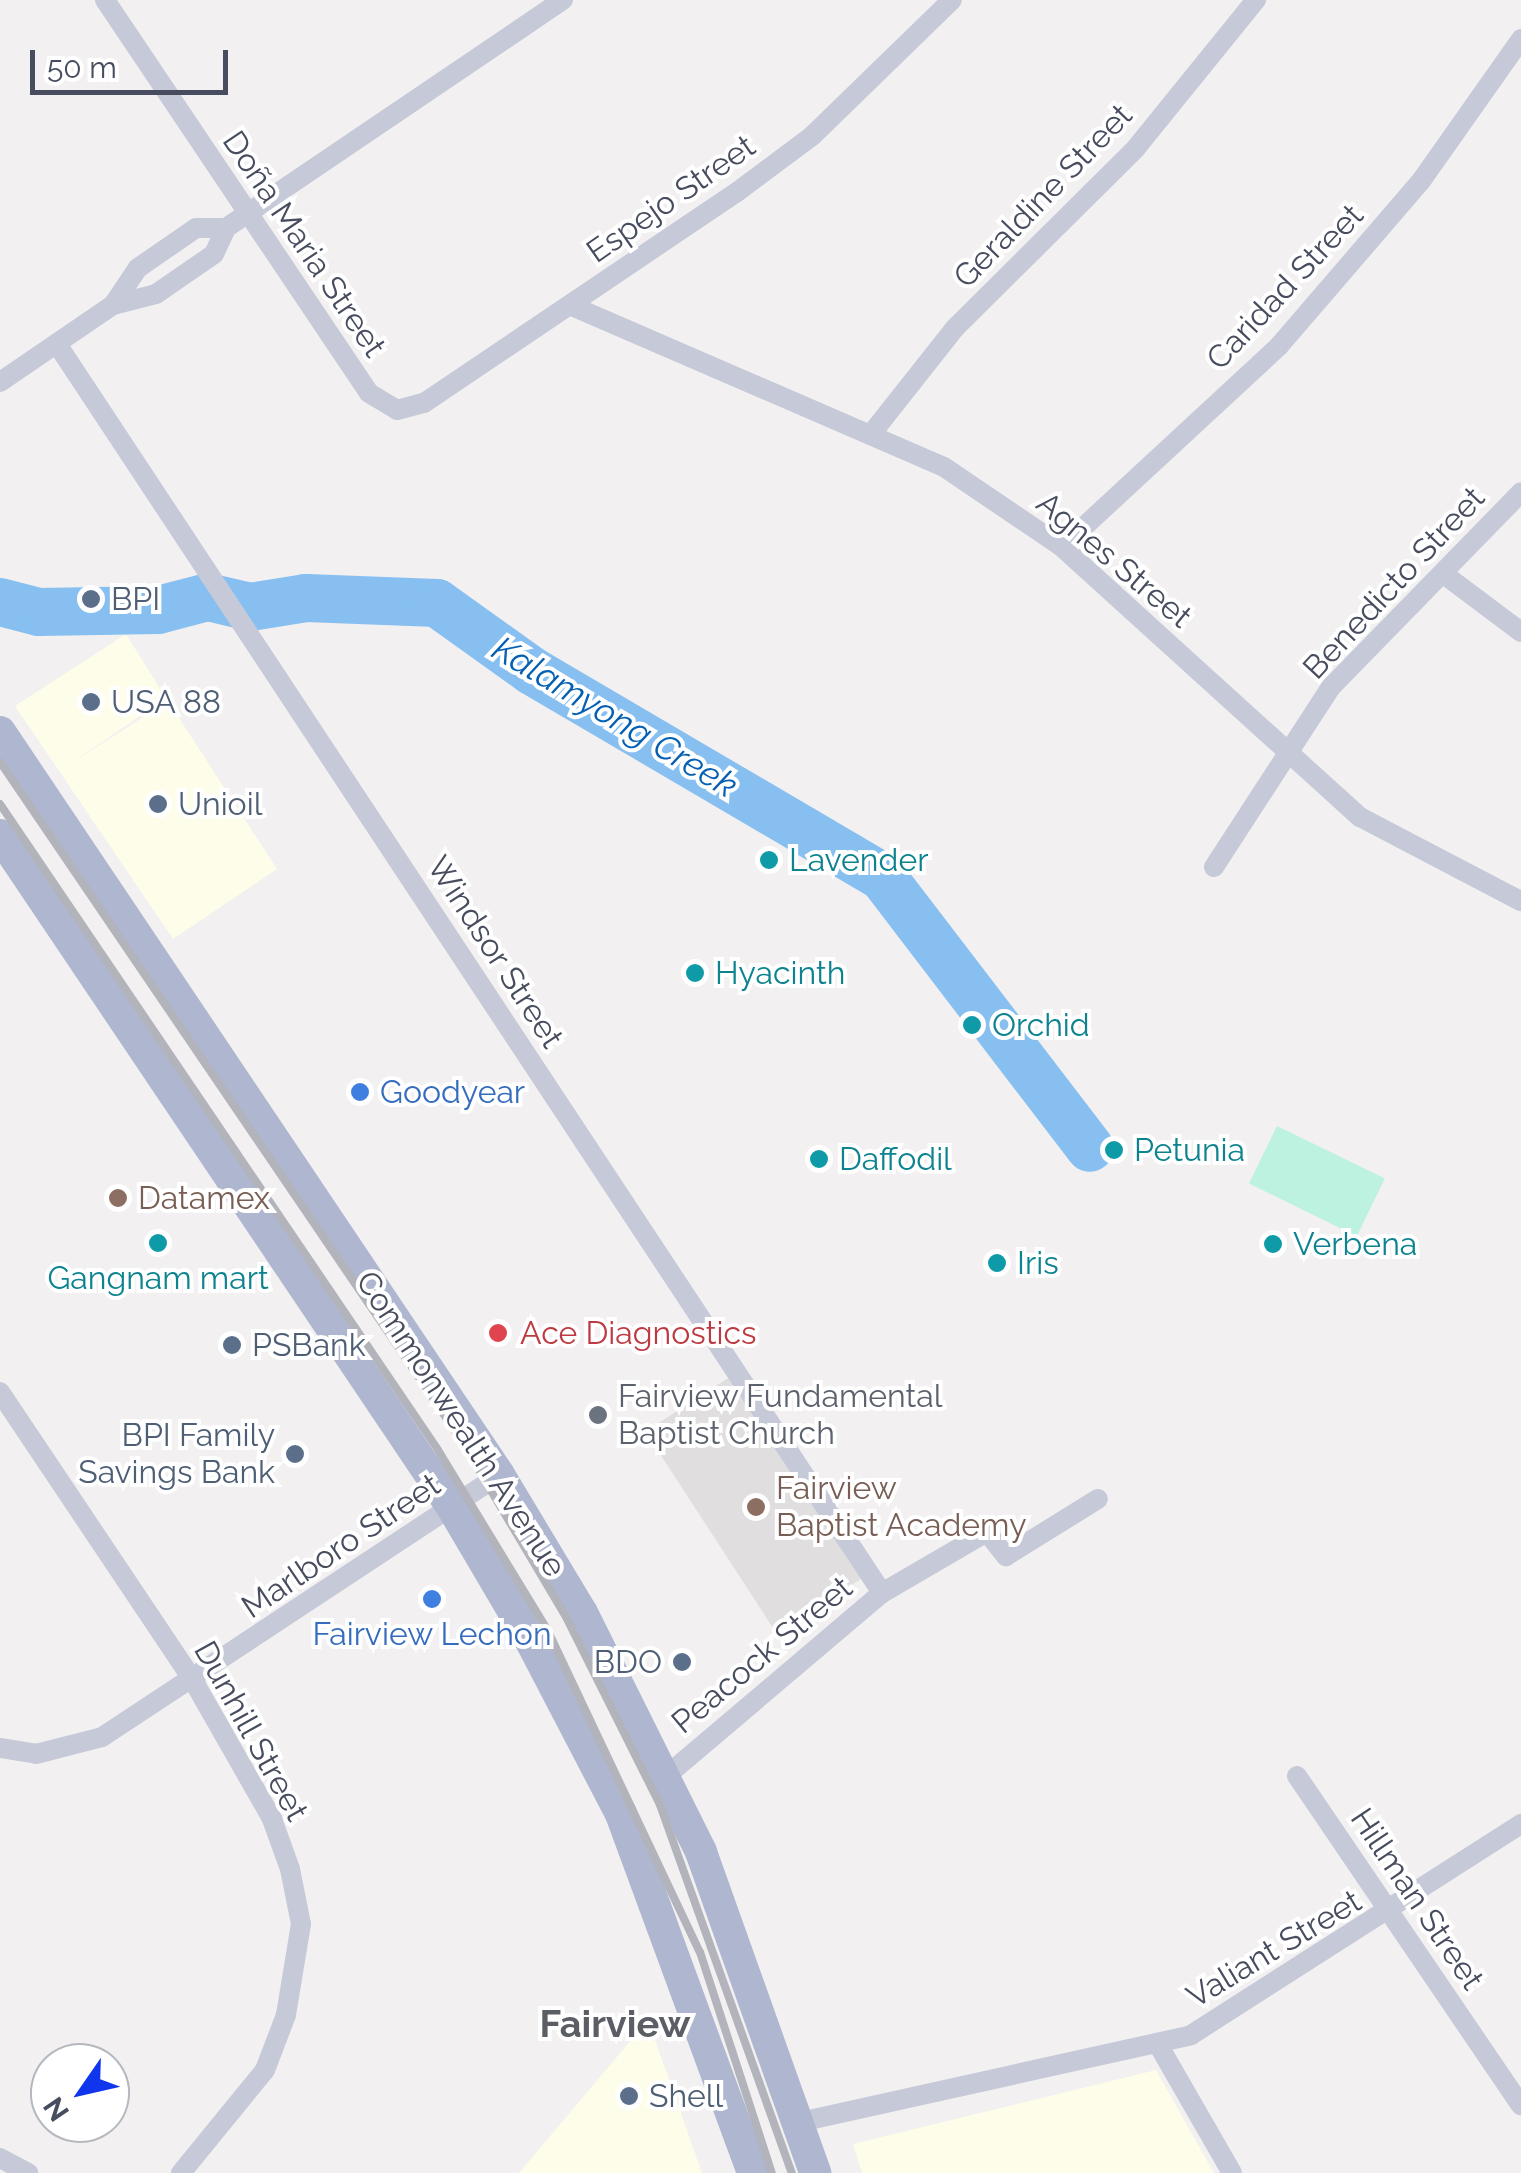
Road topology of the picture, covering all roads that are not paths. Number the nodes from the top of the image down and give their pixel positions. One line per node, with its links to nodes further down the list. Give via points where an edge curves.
1 (563, 0): 6 (street)
2 (952, 0): 9 (street, Espejo Street, via 812,136)
3 (1256, 0): 13 (street, Geraldine Street, via 1136,148 955,328)
4 (107, 1): 6 (street, Doña Maria Street)
5 (1521, 39): 15 (street, Caridad Street, via 1421,182 1279,346)
6 (248, 213): 7 (street); 12 (street, Doña Maria Street, via 369,393)
7 (226, 228): 8 (street, via 214,254 156,294); 8 (street, via 196,228 138,268)
8 (113, 304): 10 (street)
9 (572, 306): 12 (street, Espejo Street, via 424,404); 13 (street, Agnes Street)
10 (57, 344): 11 (street); 27 (street, Windsor Street)
11 (0, 382)
12 (397, 410)
13 (872, 432): 15 (street, Agnes Street, via 944,466)
14 (1521, 492): 16 (street, Benedicto Street)
15 (1062, 547): 19 (street, Agnes Street)
16 (1445, 575): 17 (street); 19 (street, Benedicto Street, via 1331,687)
17 (1521, 632)
18 (0, 732): 24 (main road, Commonwealth Avenue)
19 (1289, 755): 21 (street, Benedicto Street); 22 (street, Agnes Street, via 1360,817)
20 (0, 835): 26 (main road, Commonwealth Avenue)
21 (1214, 867)
22 (1521, 901)
23 (0, 1392): 28 (street, Dunhill Street)
24 (498, 1475): 26 (street, Marlboro Street); 31 (main road, Commonwealth Avenue)
25 (1098, 1498): 27 (street, Peacock Street, via 1006,1556 987,1532)
26 (452, 1507): 28 (street, Marlboro Street); 40 (main road, Commonwealth Avenue, via 621,1814)
27 (882, 1594): 31 (street, Peacock Street)
28 (194, 1682): 29 (street, Marlboro Street, via 68,1749); 39 (street, Dunhill Street, via 272,1820 301,1924 286,2016 265,2070)
29 (0, 1748)
30 (1297, 1776): 33 (street, Hillman Street)
31 (665, 1777): 36 (main road, Commonwealth Avenue)
32 (1521, 1824): 33 (street, Valiant Street)
33 (1390, 1913): 34 (street, Valiant Street, via 1254,2001); 35 (street, Hillman Street)
34 (1159, 2046): 36 (street, Valiant Street); 42 (street)
35 (1521, 2104)
36 (800, 2122): 41 (main road, Commonwealth Avenue)
37 (0, 2158): 38 (street)
38 (28, 2173)
39 (181, 2173)
40 (753, 2173)
41 (815, 2173)
42 (1232, 2173)

